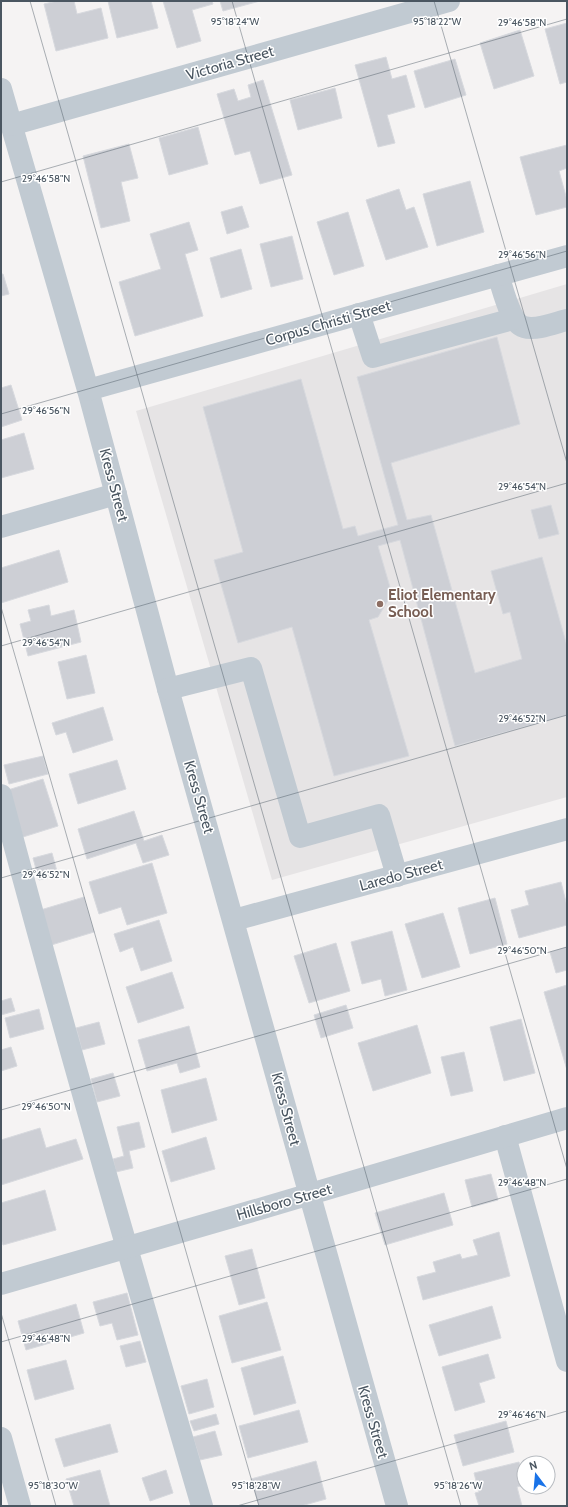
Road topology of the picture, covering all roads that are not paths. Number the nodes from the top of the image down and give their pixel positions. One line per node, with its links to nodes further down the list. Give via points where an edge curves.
1 (449, 1): 3 (street, Victoria Street)
2 (1, 88): 3 (street, Kress Street)
3 (11, 125): 9 (street, Kress Street)
4 (567, 256): 5 (street, Corpus Christi Street)
5 (498, 275): 6 (street, Corpus Christi Street); 7 (street)
6 (359, 314): 7 (street, via 373,357); 9 (street, Corpus Christi Street)
7 (513, 319): 8 (street, via 524,327 540,328)
8 (567, 320)
9 (88, 390): 10 (street, Kress Street)
10 (116, 494): 11 (street); 12 (street, Kress Street)
11 (1, 527)
12 (168, 689): 15 (street, via 251,668 300,837 379,815); 16 (street, Kress Street)
13 (1, 795): 20 (street)
14 (567, 829): 15 (street, Laredo Street)
15 (397, 876): 16 (street, Laredo Street)
16 (234, 920): 19 (street, Kress Street)
17 (567, 1118): 18 (street, Hillsboro Street)
18 (505, 1136): 19 (street, Hillsboro Street); 22 (street)
19 (310, 1195): 20 (street, Hillsboro Street); 26 (street, Kress Street)
20 (127, 1248): 21 (street, Hillsboro Street); 25 (street)
21 (1, 1284)
22 (567, 1361)
23 (1, 1438): 24 (street)
24 (20, 1506)
25 (202, 1506)
26 (397, 1506)

